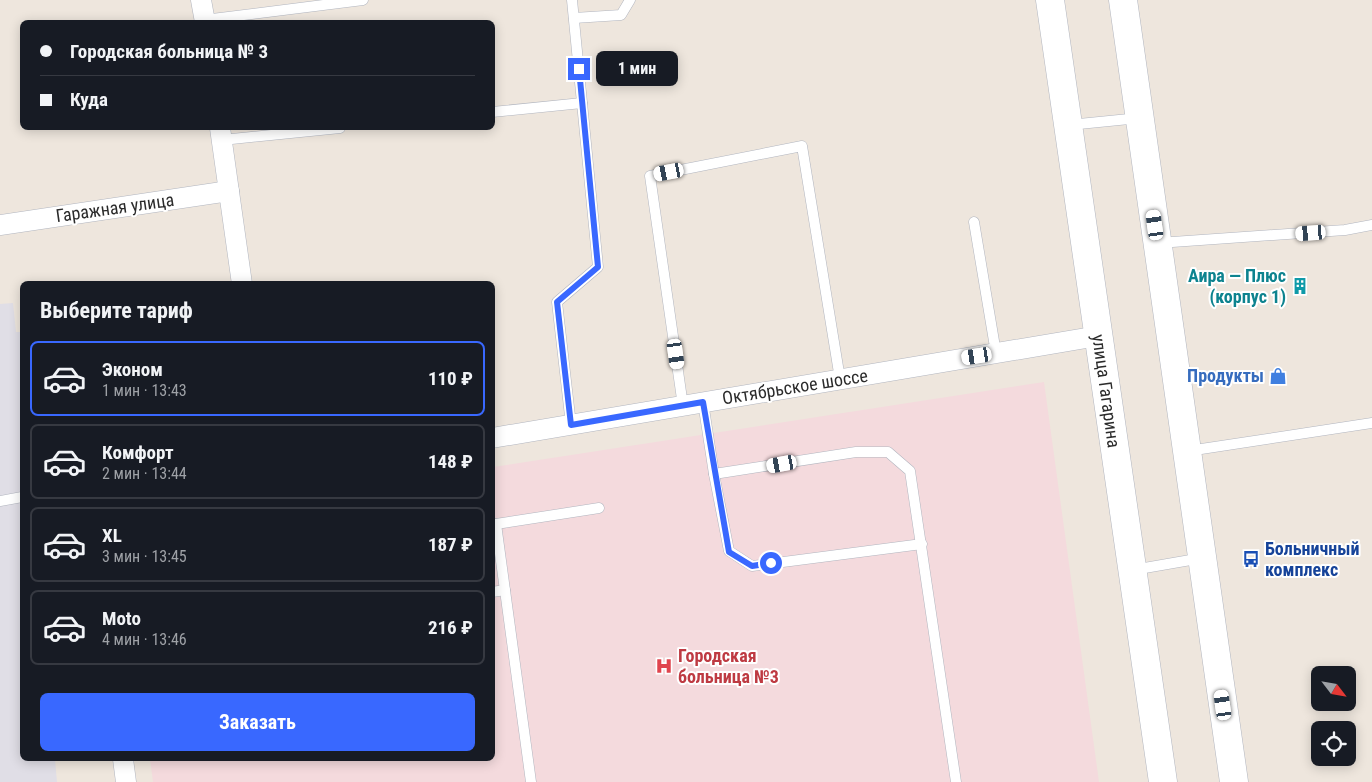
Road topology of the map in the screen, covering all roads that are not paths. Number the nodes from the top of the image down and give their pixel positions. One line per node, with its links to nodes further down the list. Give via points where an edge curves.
1 (201, 0): 8 (street)
2 (363, 0): 9 (lane)
3 (572, 0): 7 (lane)
4 (630, 0): 7 (lane, via 621,15)
5 (1050, 0): 13 (street, улица Гагарина)
6 (1123, 0): 12 (street)
7 (574, 18): 10 (lane)
8 (204, 20)
9 (212, 20)
10 (582, 103): 11 (lane); 28 (lane, via 598,267 557,302)
11 (495, 112)
12 (1140, 118): 13 (lane); 20 (street)
13 (1068, 125): 22 (street, улица Гагарина)
14 (300, 130): 15 (lane)
15 (221, 134): 16 (street)
16 (229, 191): 18 (street, Гаражная улица); 21 (street)
17 (974, 222): 23 (lane)
18 (0, 225)
19 (1372, 226): 20 (lane)
20 (1157, 243): 30 (street)
21 (242, 281)
22 (1098, 336): 23 (street, Октябрьское шоссе); 39 (street, улица Гагарина)
23 (996, 353): 24 (street, Октябрьское шоссе)
24 (840, 380): 25 (street, Октябрьское шоссе); 26 (lane, via 802,146 650,176)
25 (703, 402): 26 (street, Октябрьское шоссе); 31 (lane)
26 (683, 406): 28 (street, Октябрьское шоссе)
27 (1372, 423): 30 (lane)
28 (571, 425): 29 (street, Октябрьское шоссе)
29 (495, 438)
30 (1188, 451): 38 (street)
31 (714, 474): 37 (lane, via 729,552 752,566); 37 (lane, via 856,452 888,452 910,471)
32 (20, 498): 33 (lane)
33 (0, 501)
34 (599, 508): 35 (lane)
35 (495, 524)
36 (495, 530): 40 (lane)
37 (922, 544): 45 (lane)
38 (1202, 558): 39 (lane); 47 (street)
39 (1132, 571): 46 (street, улица Гагарина)
40 (505, 590): 41 (lane); 44 (lane)
41 (495, 592)
42 (123, 761): 43 (street)
43 (126, 782)
44 (531, 782)
45 (956, 782)
46 (1163, 782)
47 (1234, 782)

